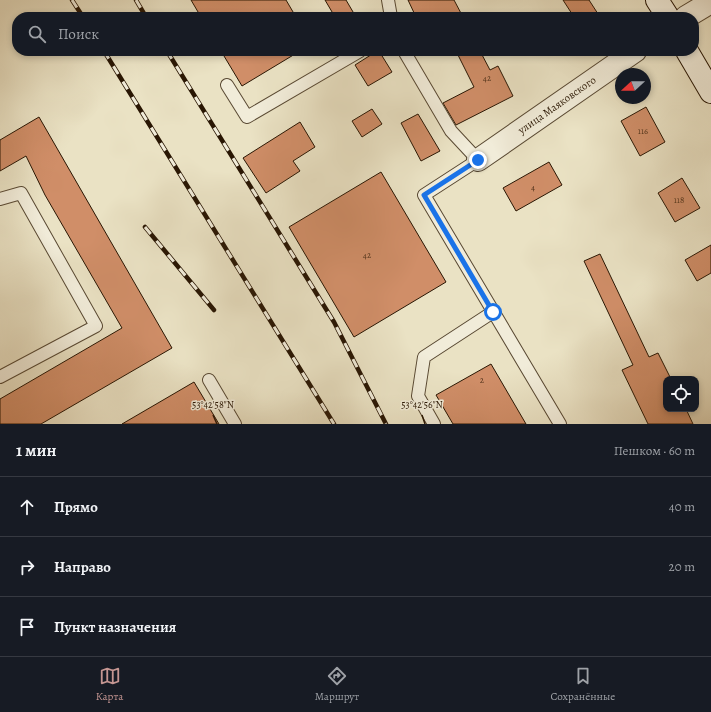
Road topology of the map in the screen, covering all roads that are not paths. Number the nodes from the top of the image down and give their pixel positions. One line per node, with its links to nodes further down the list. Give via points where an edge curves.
1 (388, 0): 4 (lane)
2 (657, 0): 5 (street)
3 (711, 2): 6 (street)
4 (389, 12)
5 (665, 12)
6 (694, 12)
7 (351, 56): 11 (lane, via 247,117)
8 (407, 56): 13 (lane, via 451,131)
9 (628, 56): 13 (street, улица Маяковского)
10 (690, 56): 12 (street)
11 (227, 85)
12 (711, 92)
13 (478, 160): 15 (lane, via 424,195)
14 (0, 199): 16 (lane, via 21,193 96,326)
15 (493, 312): 19 (lane, via 424,357 418,396); 20 (lane)
16 (0, 377)
17 (209, 380): 18 (lane)
18 (235, 424)
19 (434, 424)
20 (560, 424)

